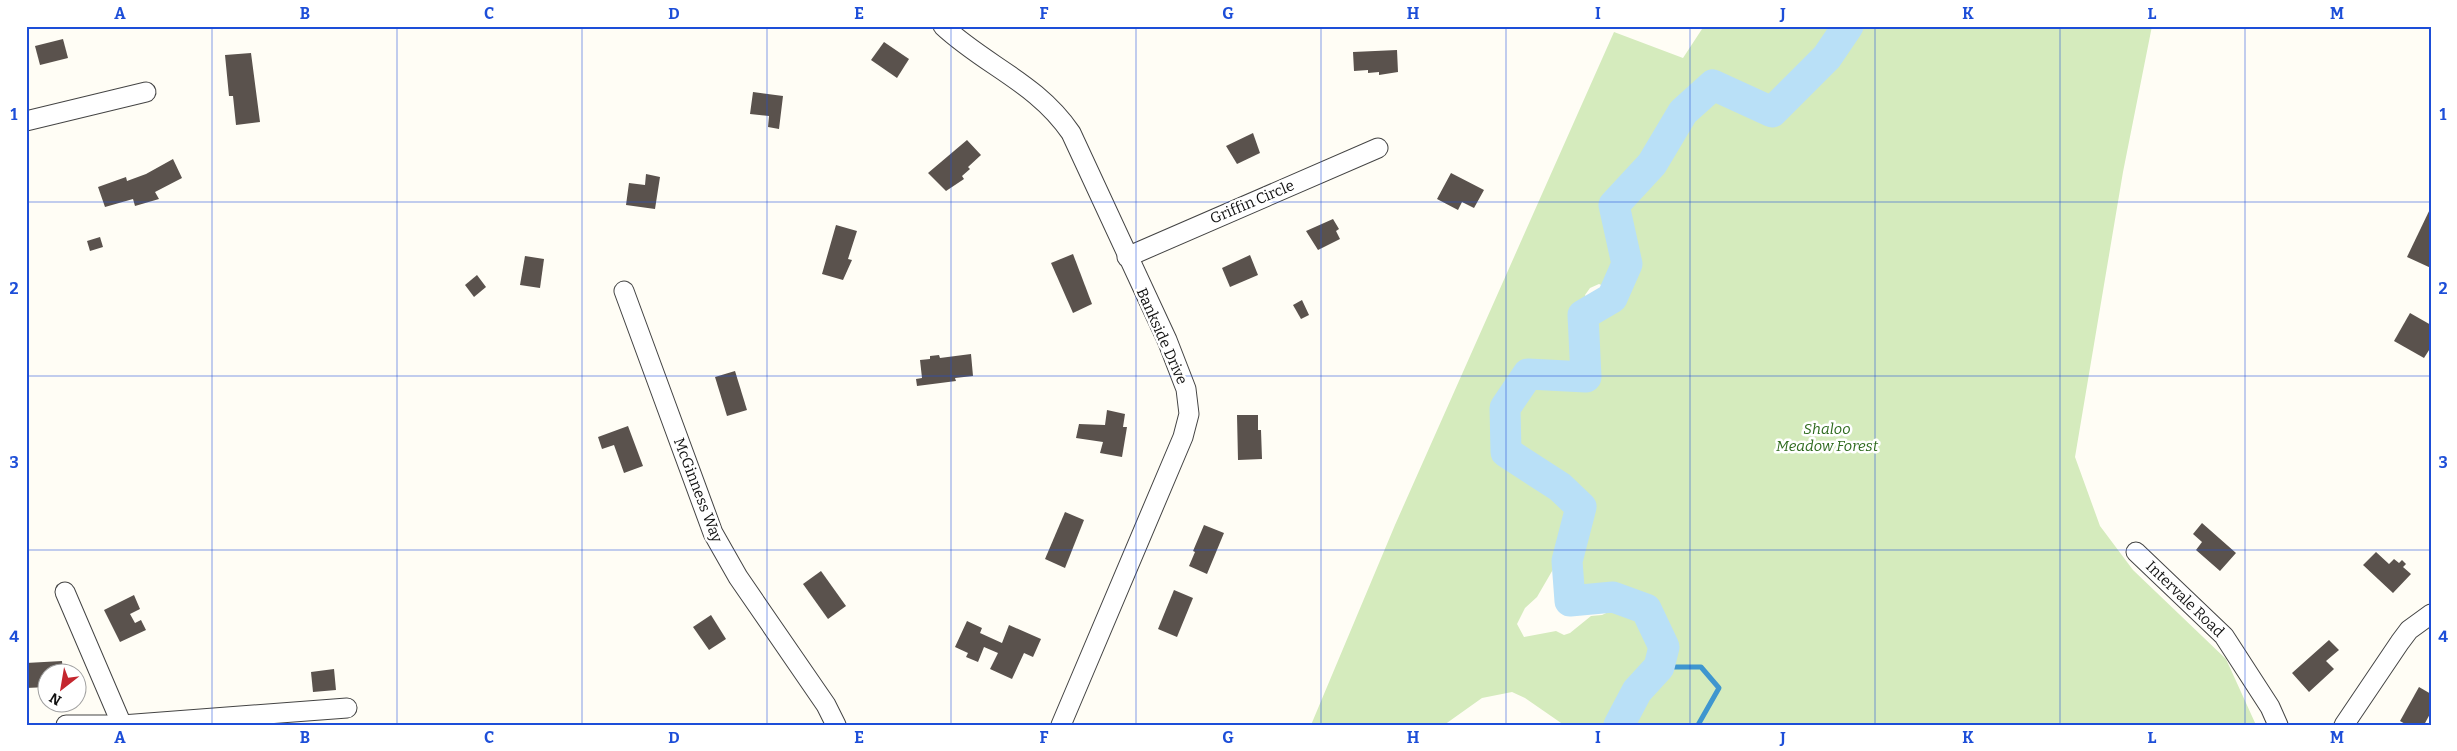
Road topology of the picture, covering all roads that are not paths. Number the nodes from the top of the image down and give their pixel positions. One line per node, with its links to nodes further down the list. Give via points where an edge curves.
1 (943, 26): 5 (street, Bankside Drive, via 1039,95 1059,114 1071,133)
2 (146, 92): 3 (street)
3 (26, 120)
4 (1378, 148): 5 (street, Griffin Circle)
5 (1127, 257): 14 (street, Bankside Drive, via 1173,356 1186,389 1189,414 1183,437)
6 (624, 290): 13 (street, McGinness Way, via 713,533 738,577 826,705)
7 (2136, 552): 15 (street, Intervale Road, via 2224,636)
8 (65, 592): 12 (street)
9 (2431, 614): 16 (street, via 2409,630)
10 (347, 708): 12 (street)
11 (66, 725): 12 (street)
12 (122, 725)
13 (836, 725)
14 (1061, 725)
15 (2278, 725)
16 (2344, 725)

